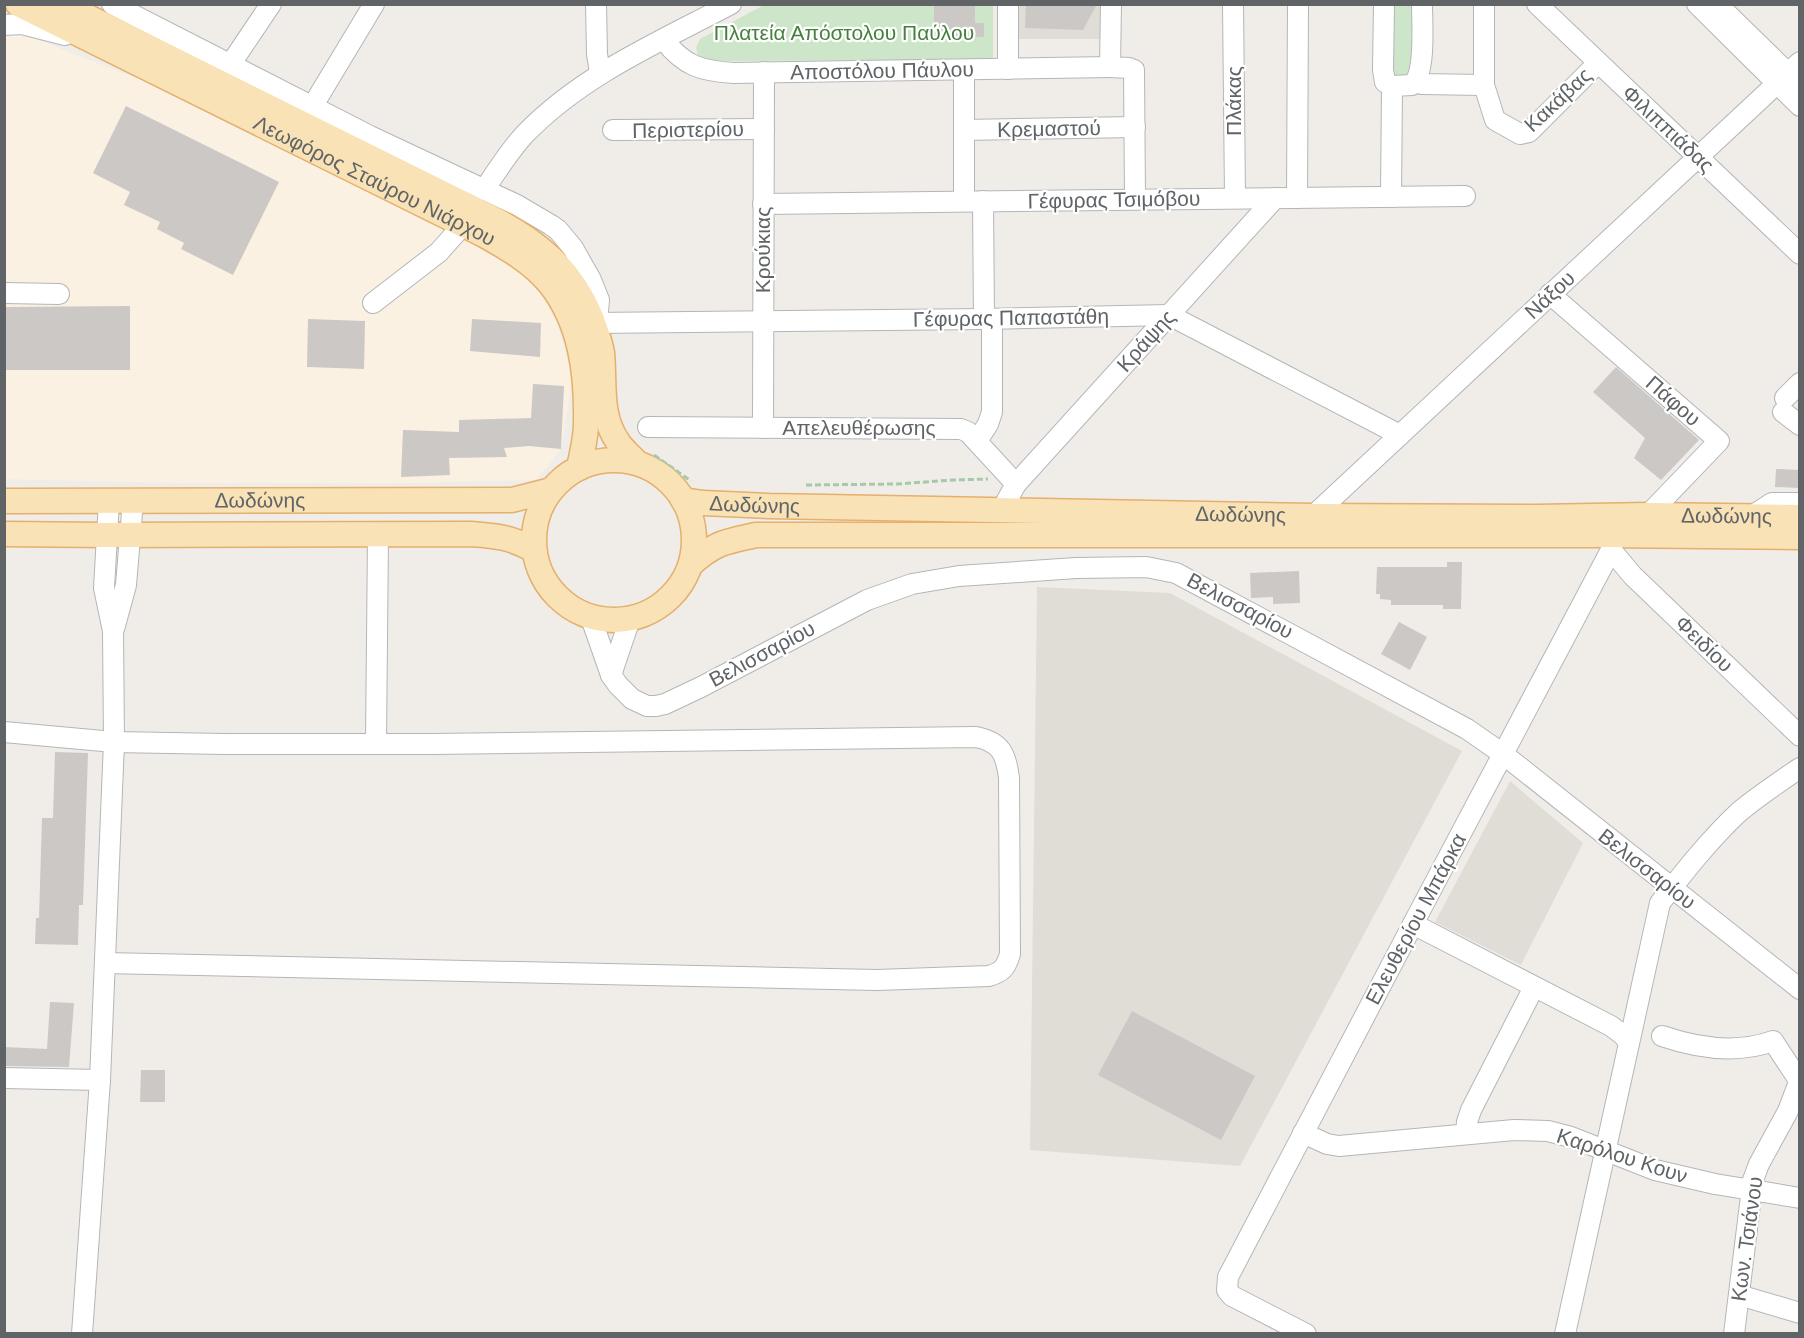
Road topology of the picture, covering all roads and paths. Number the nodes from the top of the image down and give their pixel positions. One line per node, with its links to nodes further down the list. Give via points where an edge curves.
1 (62, 4): 55 (main road, Λεωφόρος Σταύρου Νιάρχου, via 514,229 555,261 583,300)
2 (112, 4): 20 (street)
3 (271, 4): 20 (street)
4 (374, 4): 30 (street)
5 (596, 4): 25 (street)
6 (1008, 4): 23 (street)
7 (1111, 4): 21 (street)
8 (1233, 4): 40 (street, Πλάκας)
9 (1298, 4): 42 (street)
10 (1384, 4): 29 (street, via 1383,70 1385,82)
11 (1422, 4): 27 (street, via 1421,69)
12 (1484, 4): 28 (street, Κακάβας)
13 (1537, 4): 19 (street, Φιλιππιάδας)
14 (1697, 4): 26 (street)
15 (1717, 4): 26 (street)
16 (720, 7): 18 (street)
17 (12, 17): 46 (main road, Λεωφόρος Σταύρου Νιάρχου, via 92,40)
18 (664, 40): 24 (street, Αποστόλου Πάυλου, via 678,57 695,67); 25 (street)
19 (1598, 63): 28 (street, Κακάβας, via 1529,132 1520,134 1495,120); 36 (street, Φιλιππιάδας)
20 (231, 65): 30 (street)
21 (1110, 67): 23 (street, Αποστόλου Πάυλου); 32 (street, via 1134,70)
22 (964, 69): 23 (street, Αποστόλου Πάυλου); 24 (street, Αποστόλου Πάυλου); 35 (street)
23 (1008, 69)
24 (764, 72): 33 (street, Κρούκιας)
25 (600, 73): 37 (street, via 524,135)
26 (1791, 76): 31 (street); 36 (street, Νάξου)
27 (1416, 82): 28 (street); 29 (street)
28 (1484, 85)
29 (1392, 86): 38 (street)
30 (312, 106): 37 (street)
31 (1800, 106)
32 (1135, 127): 35 (street, Κρεμαστού); 43 (street)
33 (764, 129): 34 (street, Περιστερίου); 45 (street, Κρούκιας)
34 (613, 130)
35 (964, 130): 44 (street)
36 (1697, 157): 47 (street, Φιλιππιάδας); 50 (street, Νάξου)
37 (484, 190): 55 (street, via 535,215 567,239 599,300)
38 (1391, 196): 39 (street, Γέφυρας Τσιμόβου); 42 (street, Γέφυρας Τσιμόβου)
39 (1465, 196)
40 (1235, 198): 41 (street, Γέφυρας Τσιμόβου); 43 (street, Γέφυρας Τσιμόβου)
41 (1275, 198): 42 (street, Γέφυρας Τσιμόβου); 52 (street, Κράψης)
42 (1297, 198)
43 (1135, 199): 44 (street, Γέφυρας Τσιμόβου)
44 (974, 201): 45 (street, Γέφυρας Τσιμόβου); 53 (street)
45 (764, 204): 54 (street, Κρούκιας)
46 (462, 226): 51 (street, via 439,252); 63 (main road, Λεωφόρος Σταύρου Νιάρχου, via 506,247 528,263 549,282 567,313 580,348 584,378 586,424)
47 (1800, 254)
48 (4, 293): 49 (street)
49 (59, 294)
50 (1550, 294): 60 (street, Νάξου); 72 (street, Πάφου, via 1719,441)
51 (373, 303)
52 (1169, 315): 53 (street, Γέφυρας Παπαστάθη); 60 (street, Γέφυρας Παπαστάθη); 64 (street, Κράψης)
53 (988, 319): 54 (street, Γέφυρας Παπαστάθη); 61 (street, via 992,412)
54 (763, 322): 55 (street, Γέφυρας Παπαστάθη); 59 (street, Κρούκιας)
55 (593, 323): 62 (main road, Λεωφόρος Σταύρου Νιάρχου, via 602,353 605,416 618,442)
56 (1800, 383): 57 (street, via 1784,405)
57 (1800, 424)
58 (648, 427): 59 (street, Απελευθέρωσης)
59 (763, 428): 61 (street, Απελευθέρωσης, via 959,428)
60 (1400, 435): 73 (street, Νάξου)
61 (977, 441): 64 (street, Απελευθέρωσης)
62 (637, 463): 63 (main road, Δωδώνης, via 605,460); 66 (main road, Δωδώνης, via 665,478)
63 (579, 468): 65 (main road, Δωδώνης)
64 (1016, 484): 71 (street)
65 (551, 490): 69 (main road, Δωδώνης, via 512,500); 81 (main road, Δωδώνης, via 536,519)
66 (683, 500): 71 (main road, Δωδώνης, via 769,506); 82 (main road, Δωδώνης, via 694,532)
67 (4, 501): 68 (main road, Δωδώνης)
68 (109, 501): 69 (main road, Δωδώνης); 78 (street)
69 (133, 501): 78 (street)
70 (1800, 503): 74 (street, via 1772,503)
71 (1005, 511): 73 (main road, Δωδώνης)
72 (1648, 515): 73 (main road, Δωδώνης); 74 (main road, Δωδώνης)
73 (1313, 516)
74 (1752, 516): 75 (main road, Δωδώνης)
75 (1800, 517)
76 (4, 534): 78 (main road, Δωδώνης)
77 (378, 534): 78 (main road, Δωδώνης); 81 (main road, Δωδώνης, via 501,536); 89 (street)
78 (119, 535): 88 (street, via 104,588 113,631)
79 (1800, 537): 80 (main road, Δωδώνης)
80 (1612, 540): 82 (main road, Δωδώνης, via 756,535 723,542); 87 (street, Φειδίου, via 1633,576); 90 (street, Ελευθερίου Μπάρκα)
81 (534, 550): 83 (main road, Δωδώνης, via 537,566 552,592 564,604)
82 (691, 564): 84 (main road, Δωδώνης, via 685,579 665,603)
83 (591, 618): 84 (main road, Δωδώνης); 85 (street, Βελισσαρίου)
84 (630, 619): 85 (street)
85 (611, 675): 90 (street, Βελισσαρίου, via 632,699 656,706 701,687 867,600 912,584 1041,569 1146,567 1182,575 1458,724)
86 (4, 732): 88 (street)
87 (1800, 736)
88 (114, 742): 89 (street); 94 (street)
89 (376, 743): 94 (street, via 988,740 999,747 1009,778 1007,965 989,976 877,980)
90 (1503, 754): 92 (street, Βελισσαρίου); 93 (street, Ελευθερίου Μπάρκα)
91 (1800, 768): 92 (street, via 1732,819)
92 (1671, 888): 96 (street, Βελισσαρίου); 98 (street, via 1659,903)
93 (1413, 924): 95 (street); 102 (street, Ελευθερίου Μπάρκα)
94 (105, 963): 100 (street)
95 (1534, 987): 98 (street, via 1611,1026); 103 (street, via 1471,1110)
96 (1800, 990)
97 (1662, 1036): 101 (street, via 1715,1048 1773,1041)
98 (1629, 1043): 104 (street)
99 (4, 1078): 100 (street)
100 (100, 1080): 109 (street)
101 (1799, 1082): 105 (street, Κων. Τσιάνου, via 1759,1164)
102 (1303, 1133): 103 (street, Καρόλου Κουν, via 1339,1146); 110 (street, Ελευθερίου Μπάρκα, via 1228,1277 1227,1290)
103 (1466, 1134): 104 (street, Καρόλου Κουν, via 1548,1131)
104 (1606, 1151): 105 (street, Καρόλου Κουν, via 1677,1176); 111 (street)
105 (1751, 1190): 106 (street, Καρόλου Κουν); 107 (street, Κων. Τσιάνου)
106 (1800, 1198)
107 (1739, 1295): 108 (street); 112 (street, Κων. Τσιάνου)
108 (1800, 1313)
109 (82, 1334)
110 (1306, 1334)
111 (1565, 1334)
112 (1734, 1334)

